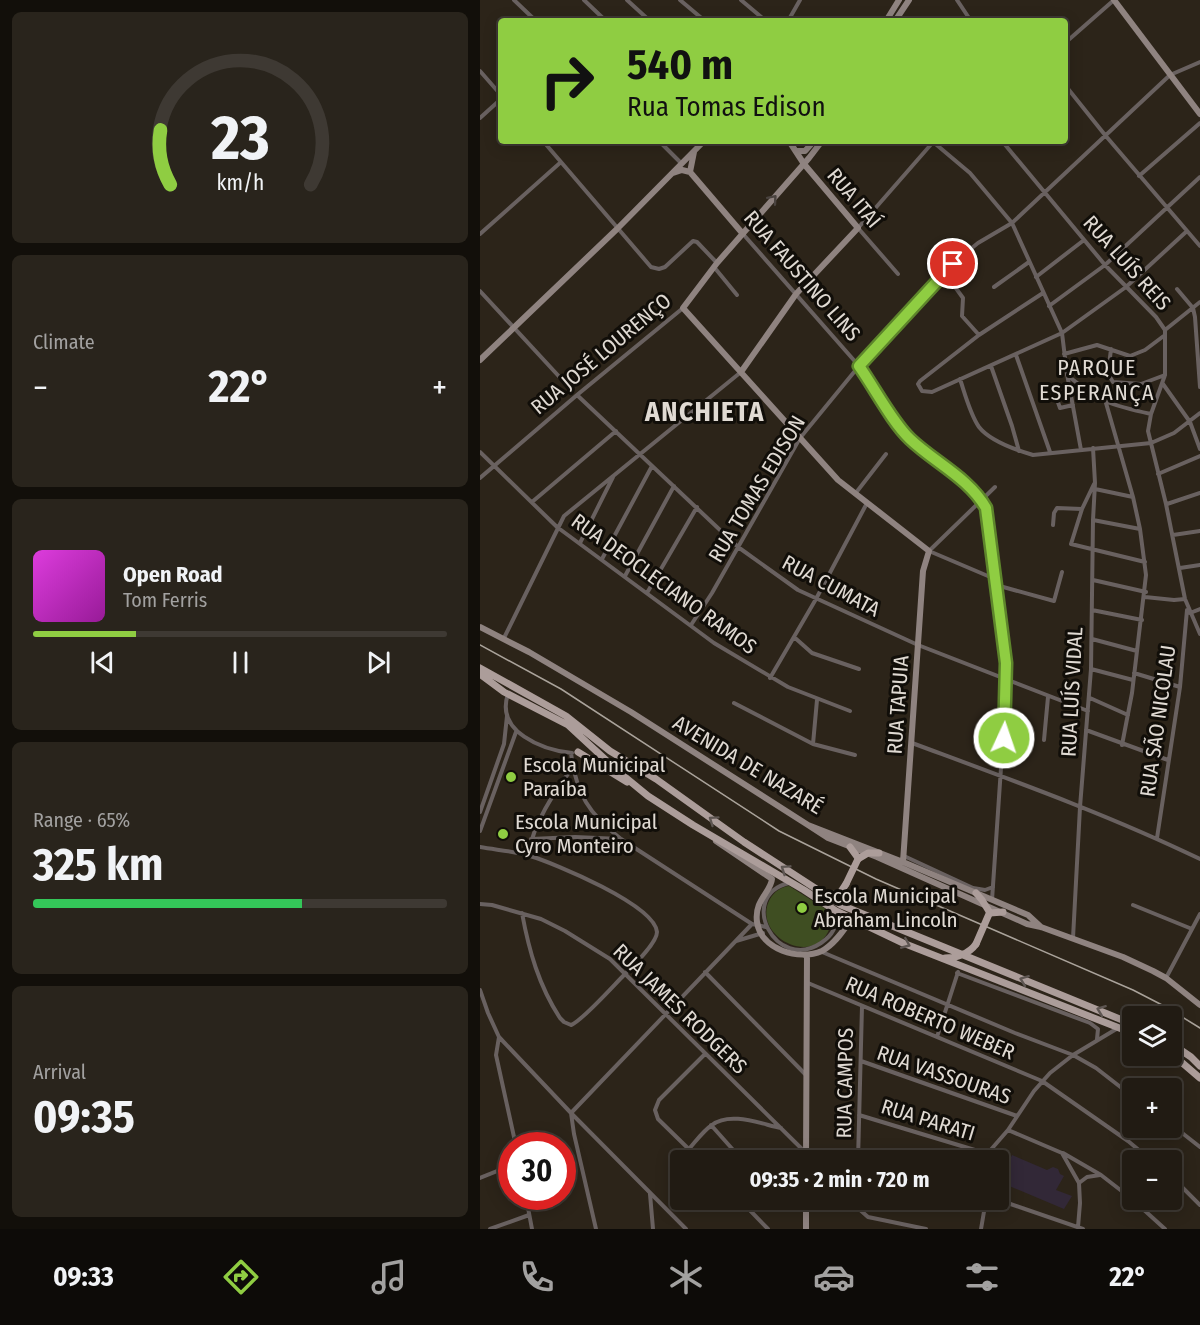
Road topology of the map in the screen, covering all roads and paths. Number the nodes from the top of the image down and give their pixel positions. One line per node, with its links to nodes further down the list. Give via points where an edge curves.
1 (514, 0): 12 (street)
2 (584, 0): 13 (street)
3 (627, 0): 11 (street)
4 (680, 0): 14 (street)
5 (741, 0): 15 (street)
6 (800, 0): 16 (street)
7 (899, 0): 17 (main road)
8 (909, 0): 18 (main road)
9 (957, 0): 19 (street)
10 (1114, 0): 20 (street); 23 (main road)
11 (646, 17)
12 (533, 18)
13 (603, 18)
14 (701, 18)
15 (762, 18)
16 (790, 18)
17 (888, 18)
18 (899, 18)
19 (969, 18)
20 (1068, 40)
21 (1200, 62): 23 (street, RUA TOMAS EDISON)
22 (480, 71): 25 (street)
23 (1170, 75): 27 (main road); 30 (street, RUA TOMAS EDISON)
24 (1068, 89): 30 (street)
25 (498, 93)
26 (498, 100): 28 (street)
27 (1200, 114)
28 (480, 118)
29 (1200, 123): 47 (street)
30 (1105, 135): 47 (street); 49 (street, RUA TOMAS EDISON)
31 (546, 144): 42 (street)
32 (662, 144): 43 (street)
33 (701, 144): 40 (main road)
34 (792, 144): 41 (main road, RUA ITAÍ)
35 (811, 144): 41 (main road, via 805,151)
36 (820, 144): 44 (main road, RUA JOSÉ LOURENÇO)
37 (930, 144): 52 (street)
38 (936, 144): 51 (street, via 970,173)
39 (1005, 144): 49 (street, RUA LUÍS REIS)
40 (695, 150): 43 (main road); 45 (main road)
41 (797, 150): 44 (main road, RUA ITAÍ)
42 (561, 162): 53 (street); 55 (street)
43 (681, 163): 46 (main road)
44 (804, 164): 52 (main road, RUA ITAÍ); 56 (main road, RUA JOSÉ LOURENÇO, one-way to 44)
45 (690, 171): 46 (main road); 56 (main road, RUA FAUSTINO LINS)
46 (672, 173): 53 (main road)
47 (1139, 176): 50 (street)
48 (1200, 177): 50 (street)
49 (1044, 191): 51 (street, RUA TOMAS EDISON); 57 (street, RUA LUÍS REIS)
50 (1166, 208): 54 (street); 61 (street)
51 (1012, 223): 59 (street); 62 (street, RUA TOMAS EDISON, via 970,249)
52 (858, 228): 63 (street, RUA ITAÍ); 70 (main road)
53 (617, 229): 60 (street, via 651,267 665,267 693,241); 76 (main road)
54 (1187, 231): 58 (street); 66 (street)
55 (480, 234)
56 (743, 234): 60 (main road, RUA JOSÉ LOURENÇO); 70 (street, RUA FAUSTINO LINS)
57 (1084, 240): 61 (street, RUA LUÍS REIS); 64 (street)
58 (1200, 246)
59 (1029, 262): 64 (street); 65 (street)
60 (715, 265): 71 (street); 74 (main road, RUA JOSÉ LOURENÇO)
61 (1105, 265): 66 (street, RUA LUÍS REIS); 73 (street)
62 (945, 273): 80 (street, via 963,298 962,316); 86 (street, RUA TOMAS EDISON)
63 (898, 274)
64 (1036, 277): 69 (street)
65 (994, 287)
66 (1126, 288): 77 (street, RUA LUÍS REIS); 79 (street)
67 (1177, 289): 75 (street)
68 (480, 291): 76 (street)
69 (1043, 292): 73 (street); 80 (street)
70 (795, 294): 86 (street, RUA FAUSTINO LINS); 88 (main road)
71 (737, 295)
72 (1200, 302): 75 (street)
73 (1049, 306): 79 (street)
74 (683, 308): 88 (main road); 96 (street, RUA JOSÉ LOURENÇO)
75 (1193, 308): 77 (street); 78 (street)
76 (513, 328): 85 (main road); 92 (street)
77 (1166, 332): 81 (street, via 1154,345 1136,355); 90 (street, RUA LUÍS REIS)
78 (1198, 332): 83 (street)
79 (1062, 333): 82 (street); 84 (street)
80 (979, 335): 91 (street, via 920,381 919,386 928,393)
81 (1111, 349): 82 (street, via 1097,345); 90 (street, via 1108,374 1113,382 1141,384)
82 (1064, 354): 89 (street)
83 (1199, 354): 94 (street)
84 (1016, 355): 87 (street); 111 (street)
85 (480, 360)
86 (859, 366): 103 (street, RUA TOMAS EDISON); 127 (street, RUA FAUSTINO LINS, via 909,438)
87 (991, 366): 91 (street); 109 (street)
88 (741, 372): 103 (main road); 112 (street)
89 (1067, 374): 97 (street); 98 (street)
90 (1165, 375): 93 (street, RUA LUÍS REIS)
91 (960, 379): 109 (street, via 979,427)
92 (566, 384)
93 (1163, 384): 100 (street, RUA LUÍS REIS); 101 (street)
94 (1200, 387)
95 (1053, 388): 98 (street, via 1060,408)
96 (577, 395): 102 (street, RUA CUMATA); 115 (street, RUA JOSÉ LOURENÇO)
97 (1106, 403): 100 (street); 105 (street)
98 (1073, 405): 108 (street)
99 (1200, 413): 101 (street)
100 (1151, 414): 104 (street, RUA LUÍS REIS)
101 (1190, 422): 104 (street); 107 (street)
102 (616, 431): 112 (street, RUA CUMATA); 128 (street)
103 (800, 438): 125 (main road); 140 (street, RUA TOMAS EDISON)
104 (1151, 443): 105 (street); 118 (street, RUA LUÍS REIS)
105 (1120, 445): 106 (street); 126 (street)
106 (1093, 448): 108 (street); 120 (street, RUA LUÍS VIDAL)
107 (1200, 449)
108 (1081, 450): 111 (street)
109 (1019, 451): 111 (street)
110 (480, 452): 115 (street, RUA DEOCLECIANO RAMOS)
111 (1050, 452)
112 (639, 453): 116 (street, RUA CUMATA); 117 (street)
113 (886, 454): 125 (street)
114 (1200, 456): 118 (street)
115 (494, 466): 119 (street, RUA JOSÉ LOURENÇO); 128 (street, RUA DEOCLECIANO RAMOS)
116 (652, 466): 121 (street, RUA CUMATA); 143 (street)
117 (615, 473): 135 (street, via 566,513); 139 (street)
118 (1158, 474): 130 (street, RUA LUÍS REIS)
119 (480, 478)
120 (1095, 483): 123 (street, RUA LUÍS VIDAL); 132 (street)
121 (674, 486): 131 (street, RUA CUMATA); 148 (street)
122 (995, 487): 127 (street)
123 (1095, 489): 126 (street); 133 (street, RUA LUÍS VIDAL)
124 (1200, 493): 130 (street)
125 (855, 495): 129 (main road)
126 (1133, 497): 136 (street)
127 (981, 499): 142 (street); 149 (street, RUA FAUSTINO LINS, via 988,516)
128 (532, 502): 135 (street, RUA DEOCLECIANO RAMOS)
129 (867, 503): 142 (main road); 154 (street)
130 (1166, 504): 138 (street, RUA LUÍS REIS)
131 (697, 507): 140 (street, RUA CUMATA); 152 (street)
132 (1082, 509): 134 (street, via 1057,508); 141 (street, via 1071,544)
133 (1093, 519): 136 (street); 141 (street, RUA LUÍS VIDAL)
134 (1053, 525)
135 (557, 527): 139 (street, RUA DEOCLECIANO RAMOS); 164 (street)
136 (1140, 529): 144 (street)
137 (1200, 531): 138 (street)
138 (1173, 535): 146 (street, RUA LUÍS REIS)
139 (580, 543): 143 (street, RUA DEOCLECIANO RAMOS)
140 (738, 547): 154 (street, RUA CUMATA); 161 (street, RUA TOMAS EDISON)
141 (1092, 548): 144 (street); 150 (street, RUA LUÍS VIDAL)
142 (929, 551): 149 (street); 167 (main road, RUA TAPUIA, via 923,572)
143 (602, 559): 148 (street, RUA DEOCLECIANO RAMOS)
144 (1145, 562): 153 (street)
145 (1200, 565): 146 (street)
146 (1180, 568): 155 (street, RUA LUÍS REIS)
147 (1062, 572): 151 (street, via 1054,601)
148 (626, 576): 152 (street, RUA DEOCLECIANO RAMOS)
149 (996, 579): 151 (street, RUA FAUSTINO LINS)
150 (1093, 580): 153 (street); 158 (street, RUA LUÍS VIDAL)
151 (996, 585): 175 (street, RUA FAUSTINO LINS)
152 (647, 593): 161 (street, RUA DEOCLECIANO RAMOS)
153 (1145, 594): 155 (street); 160 (street)
154 (816, 599): 165 (street); 167 (street, RUA CUMATA)
155 (1185, 599): 156 (street, RUA LUÍS REIS)
156 (1187, 607): 159 (street, RUA LUÍS REIS); 177 (street, RUA SÃO NICOLAU)
157 (1200, 609): 159 (street)
158 (1092, 610): 160 (street); 166 (street, RUA LUÍS VIDAL)
159 (1190, 613): 163 (street, RUA LUÍS REIS)
160 (1142, 620): 168 (street)
161 (691, 625): 174 (street, RUA DEOCLECIANO RAMOS)
162 (480, 627): 164 (main road, AVENIDA DE NAZARÉ)
163 (1200, 634)
164 (504, 638): 207 (main road, AVENIDA DE NAZARÉ, via 625,708)
165 (794, 638): 170 (street, via 812,653); 174 (street)
166 (1092, 639): 168 (street); 171 (street, RUA LUÍS VIDAL)
167 (918, 645): 175 (street, RUA CUMATA); 191 (main road, RUA TAPUIA)
168 (1137, 651): 172 (street)
169 (480, 668): 178 (main road)
170 (859, 669)
171 (1091, 669): 176 (street); 181 (street, RUA LUÍS VIDAL)
172 (1134, 673): 176 (street); 177 (street)
173 (480, 674): 179 (main road)
174 (770, 678): 182 (street, RUA DEOCLECIANO RAMOS)
175 (1006, 680): 180 (street, RUA CUMATA); 199 (street, RUA FAUSTINO LINS)
176 (1133, 680): 187 (street)
177 (1180, 687): 197 (street, RUA SÃO NICOLAU)
178 (518, 688): 179 (main road); 200 (main road, via 566,716 610,751)
179 (508, 694): 186 (street); 193 (main road, via 561,721)
180 (1048, 697): 185 (street, RUA CUMATA); 190 (street)
181 (1089, 698): 185 (street, RUA LUÍS VIDAL); 187 (street)
182 (817, 700): 184 (street, RUA DEOCLECIANO RAMOS); 192 (street)
183 (734, 703): 192 (street)
184 (850, 711)
185 (1088, 711): 188 (street, RUA LUÍS VIDAL)
186 (507, 715): 189 (street); 206 (street, via 504,744)
187 (1128, 715): 194 (street)
188 (1086, 730): 194 (street); 204 (street, RUA LUÍS VIDAL)
189 (516, 732): 195 (street); 206 (street)
190 (1044, 740)
191 (912, 742): 199 (street); 219 (main road, RUA TAPUIA)
192 (813, 744): 196 (street)
193 (589, 745): 195 (street); 201 (main road)
194 (1122, 745): 197 (street)
195 (574, 753): 198 (street); 201 (main road)
196 (855, 755)
197 (1168, 760): 210 (street, RUA SÃO NICOLAU)
198 (573, 767): 211 (street, via 551,797); 212 (street, via 591,811)
199 (1001, 776): 204 (street); 222 (street, RUA FAUSTINO LINS)
200 (656, 779): 202 (main road, via 659,788); 203 (main road)
201 (636, 787): 202 (main road)
202 (648, 796): 205 (main road)
203 (683, 799): 205 (main road, via 674,802); 224 (main road, one-way to 203)
204 (1080, 807): 210 (street); 240 (street, RUA LUÍS VIDAL)
205 (674, 812): 209 (main road)
206 (482, 815): 208 (street)
207 (808, 825): 213 (main road); 215 (main road, AVENIDA DE NAZARÉ)
208 (480, 831)
209 (709, 835): 221 (main road); 235 (main road, via 772,879 759,902)
210 (1156, 838): 220 (street)
211 (531, 839): 212 (street); 217 (street)
212 (621, 839): 235 (street)
213 (850, 847): 216 (main road); 218 (main road)
214 (480, 848): 217 (street)
215 (879, 853): 216 (main road); 219 (main road, AVENIDA DE NAZARÉ)
216 (868, 854): 218 (main road); 225 (main road)
217 (528, 855): 250 (street, via 598,883 654,924 654,942)
218 (858, 858): 224 (main road, bridge, via 840,893)
219 (904, 859): 222 (street, AVENIDA DE NAZARÉ, via 973,888); 223 (main road, AVENIDA DE NAZARÉ)
220 (1200, 859)
221 (790, 882): 228 (main road); 239 (street, via 775,889 766,902)
222 (993, 887): 225 (street, RUA FAUSTINO LINS)
223 (976, 893): 225 (main road)
224 (826, 896): 245 (main road)
225 (989, 903): 229 (main road); 231 (main road); 236 (main road, via 1028,915)
226 (480, 904): 230 (street, RUA JAMES RODGERS)
227 (1133, 905): 238 (street)
228 (836, 911): 234 (main road); 237 (street)
229 (1003, 912): 231 (main road); 236 (main road)
230 (522, 913): 250 (street, RUA JAMES RODGERS, via 565,931); 250 (street, via 533,963 551,1005 564,1022 575,1024)
231 (990, 914): 242 (main road, bridge)
232 (1200, 914): 238 (street)
233 (848, 924): 234 (main road); 237 (street); 243 (main road)
234 (862, 924): 246 (main road, one-way to 246)
235 (755, 925): 239 (main road); 241 (street)
236 (1041, 927): 240 (main road)
237 (836, 928): 244 (street)
238 (1192, 929): 251 (street)
239 (765, 930): 241 (street); 244 (main road, via 767,940 779,950)
240 (1073, 938): 251 (main road)
241 (735, 941): 249 (street)
242 (975, 946): 245 (main road); 247 (main road)
243 (821, 951): 244 (main road); 254 (street)
244 (807, 952): 252 (main road)
245 (962, 955): 246 (main road); 247 (main road)
246 (939, 957): 248 (main road)
247 (978, 962): 258 (main road, one-way to 247)
248 (959, 969): 254 (street); 259 (main road); 263 (street, via 1090,1023 1098,1029)
249 (705, 972): 257 (street); 270 (street)
250 (626, 973): 257 (street, RUA JAMES RODGERS)
251 (1166, 978): 255 (main road)
252 (807, 983): 256 (street, RUA ROBERTO WEBER); 270 (main road)
253 (480, 990): 261 (street)
254 (948, 1003): 262 (street); 266 (street)
255 (1200, 1005)
256 (862, 1006): 262 (street, RUA ROBERTO WEBER); 267 (street, RUA CAMPOS)
257 (664, 1015): 265 (street, RUA JAMES RODGERS); 274 (street)
258 (1122, 1020)
259 (1119, 1027): 260 (main road); 263 (street)
260 (1122, 1028)
261 (499, 1037): 274 (street); 280 (street, via 496,1055)
262 (938, 1037): 272 (street, RUA ROBERTO WEBER)
263 (1097, 1039): 266 (street)
264 (1182, 1051): 269 (main road)
265 (705, 1054): 278 (street, RUA JAMES RODGERS); 283 (street, via 656,1105 655,1115)
266 (1073, 1055): 272 (street); 273 (street)
267 (861, 1061): 275 (street, RUA CAMPOS); 276 (street, RUA VASSOURAS)
268 (1182, 1063): 271 (main road)
269 (1200, 1066)
270 (807, 1076): 286 (main road)
271 (1200, 1078)
272 (1042, 1081): 276 (street); 290 (street, RUA ROBERTO WEBER)
273 (1122, 1088)
274 (571, 1113): 298 (street); 311 (street)
275 (859, 1115): 287 (street, RUA CAMPOS); 288 (street, RUA PARATI)
276 (1017, 1116): 279 (street)
277 (711, 1125): 278 (street, via 735,1119); 283 (street); 284 (street)
278 (781, 1128): 285 (street, RUA JAMES RODGERS)
279 (1008, 1130): 289 (street); 291 (street)
280 (513, 1132)
281 (1182, 1133): 282 (street)
282 (1200, 1147)
283 (689, 1149)
284 (733, 1150)
285 (799, 1150)
286 (806, 1150)
287 (858, 1150)
288 (975, 1150)
289 (991, 1150)
290 (1137, 1150)
291 (1062, 1153): 293 (street); 295 (street)
292 (498, 1171): 294 (street)
293 (1101, 1175): 295 (street); 297 (street)
294 (480, 1178)
295 (1079, 1183): 308 (street)
296 (1182, 1187): 300 (street)
297 (1122, 1191)
298 (650, 1194): 312 (street); 313 (street)
299 (1009, 1203): 308 (street)
300 (1200, 1205)
301 (528, 1210): 307 (street)
302 (750, 1210): 314 (street)
303 (806, 1210): 315 (main road)
304 (860, 1210): 316 (street, via 868,1217)
305 (984, 1210): 317 (street)
306 (1144, 1210): 318 (street)
307 (529, 1215): 309 (street); 310 (street)
308 (1081, 1228)
309 (489, 1229)
310 (532, 1229)
311 (596, 1229)
312 (653, 1229)
313 (686, 1229)
314 (768, 1229)
315 (806, 1229)
316 (926, 1229)
317 (981, 1229)
318 (1165, 1229)

